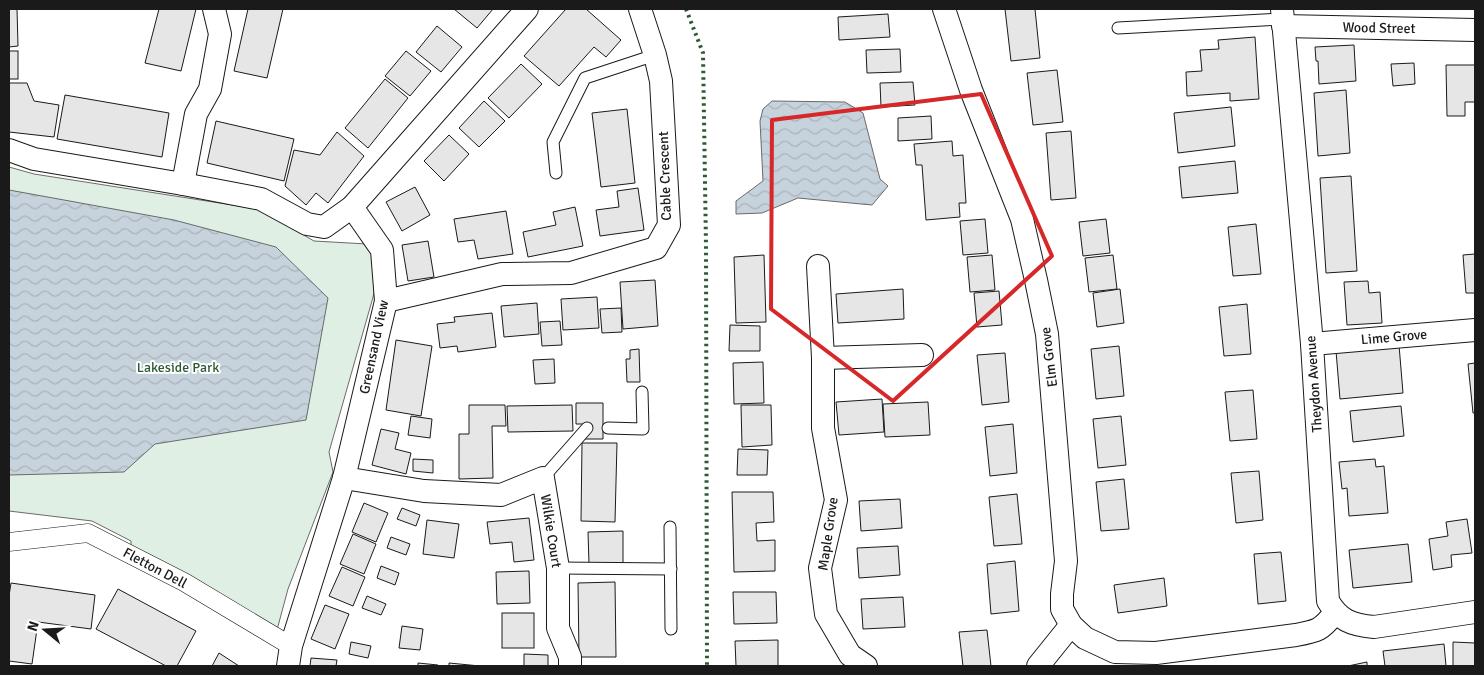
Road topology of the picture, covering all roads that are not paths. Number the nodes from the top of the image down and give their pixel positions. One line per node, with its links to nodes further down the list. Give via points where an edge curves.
1 (214, 9): 11 (street, via 220,34 210,89 196,114)
2 (527, 9): 12 (street)
3 (640, 9): 8 (street, Cable Crescent)
4 (944, 9): 30 (street, Elm Grove, via 1022,219 1038,288 1047,334 1066,561 1062,609)
5 (1283, 18): 6 (lane); 7 (street, Wood Street); 16 (street, Theydon Avenue)
6 (1118, 28)
7 (1475, 30)
8 (655, 55): 10 (lane, via 585,78 553,142); 14 (street, Cable Crescent, via 661,81 669,225 656,248 571,273 502,274)
9 (9, 150): 11 (street, via 34,159)
10 (556, 173)
11 (183, 184): 12 (street, via 261,199 307,224 324,227)
12 (352, 207): 14 (street, Greensand View, via 382,250)
13 (818, 266): 18 (street, Maple Grove)
14 (386, 302): 22 (street, Greensand View)
15 (1475, 330): 16 (street, Lime Grove)
16 (1312, 344): 29 (street, Theydon Avenue, via 1326,583 1328,600)
17 (922, 355): 18 (street)
18 (823, 358): 35 (street, Maple Grove, via 823,428 836,500 820,568 826,614 850,655)
19 (642, 392): 21 (lane, via 643,429)
20 (586, 428): 23 (lane)
21 (608, 428)
22 (344, 478): 23 (street, Wilkie Court, via 424,491 502,496); 32 (street, Greensand View)
23 (543, 478): 26 (street, Wilkie Court)
24 (670, 527): 27 (lane)
25 (9, 542): 32 (street, Fletton Dell, via 88,533 184,582)
26 (558, 568): 27 (lane); 34 (street, Wilkie Court, via 558,628 570,657)
27 (671, 569): 31 (lane)
28 (1475, 612): 29 (street, via 1374,627 1348,622)
29 (1335, 613): 33 (street, via 1314,632)
30 (1070, 625): 33 (street, via 1085,638 1115,652); 36 (street)
31 (672, 629)
32 (289, 656)
33 (1156, 660)
34 (570, 666)
35 (866, 666)
36 (1038, 666)

